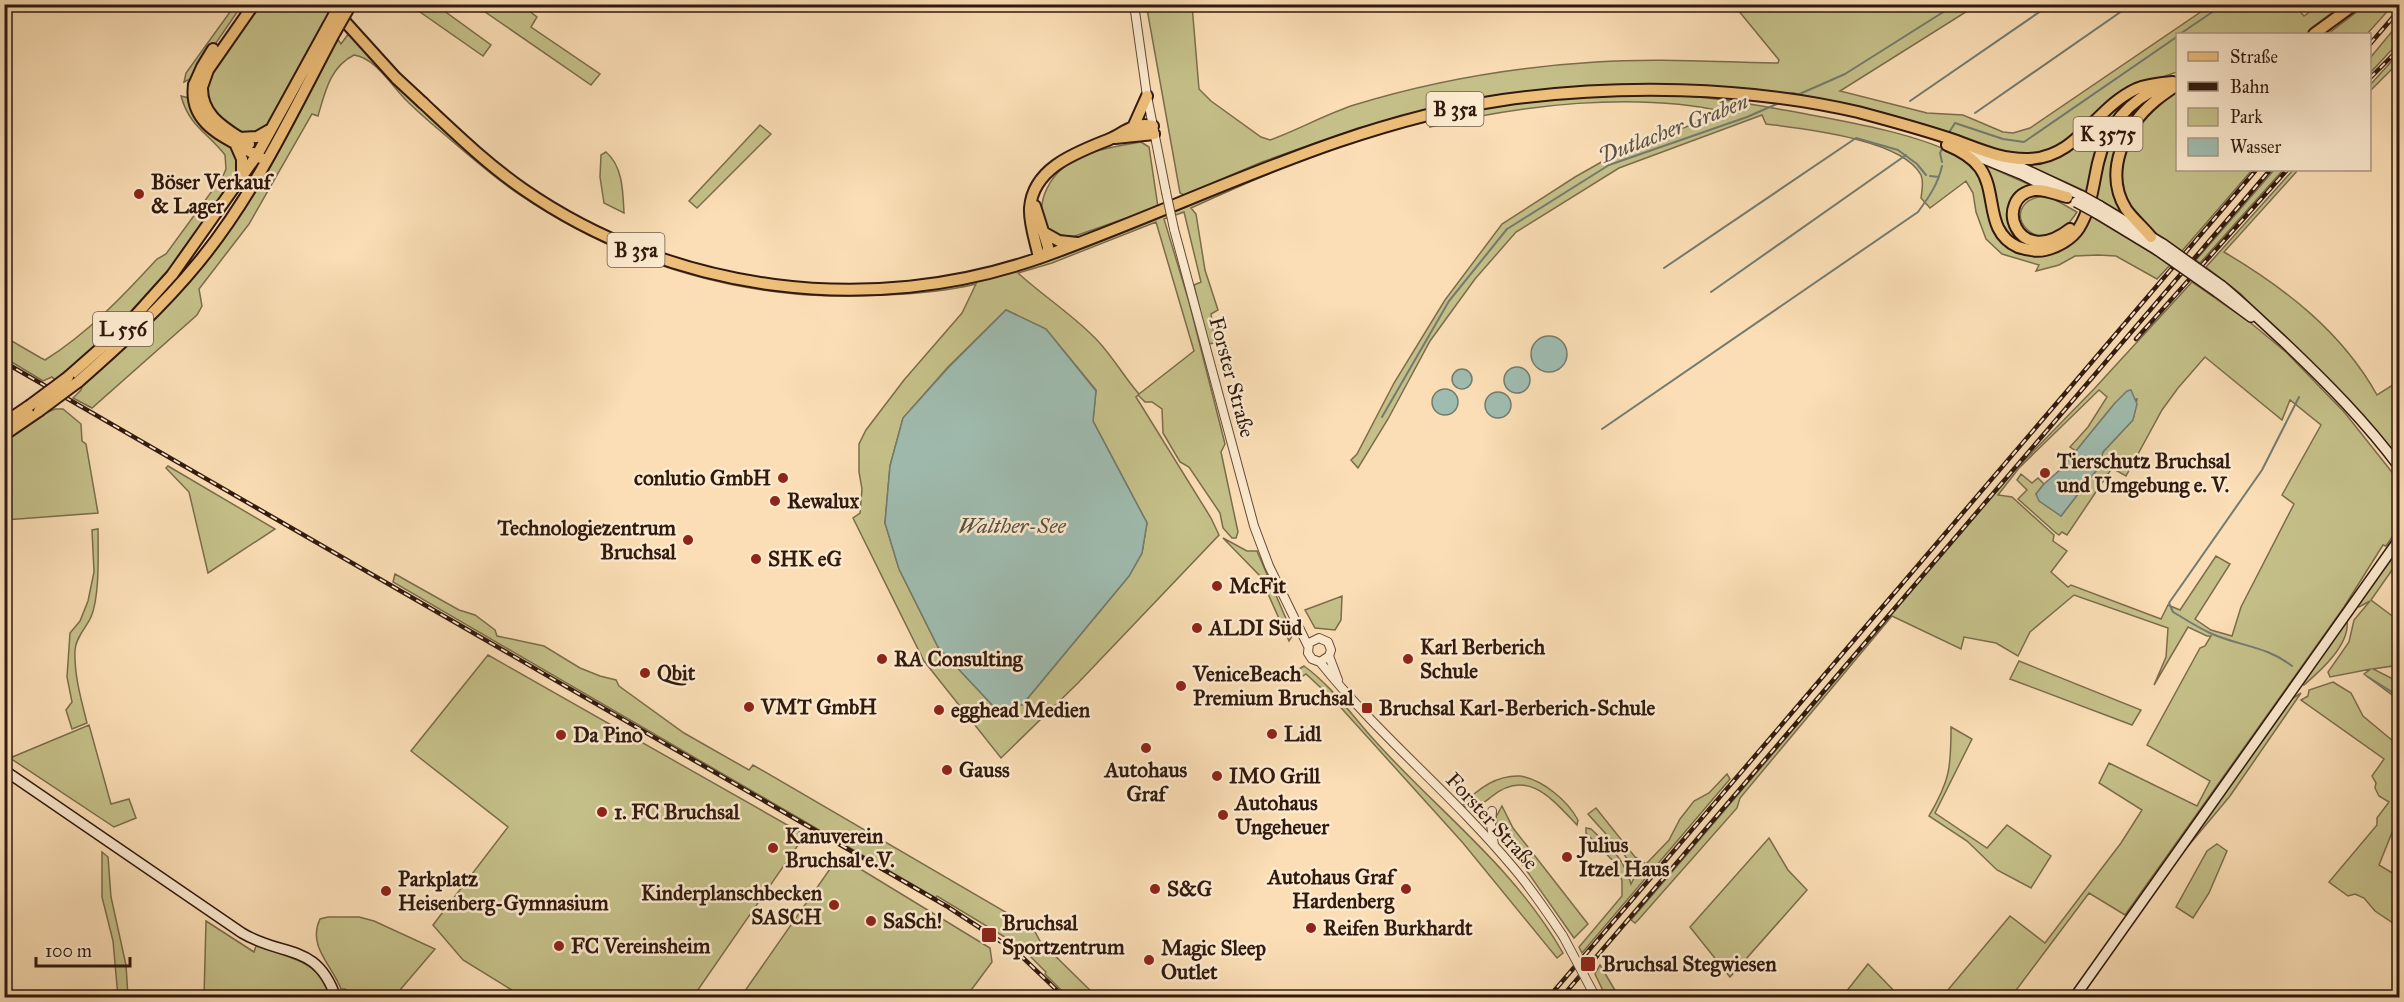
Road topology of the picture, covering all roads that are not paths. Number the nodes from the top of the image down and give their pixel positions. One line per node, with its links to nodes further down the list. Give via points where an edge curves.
1 (245, 4): 10 (main road, via 201,67)
2 (254, 4): 10 (main road)
3 (351, 4): 7 (main road, L 556, bridge)
4 (1134, 4): 12 (street, Forster Straße)
5 (2355, 4): 8 (main road)
6 (333, 6): 7 (main road, L 556, bridge); 30 (main road, B 35a, via 396,78 498,171 563,215 632,248 708,273 806,289 922,286 967,278)
7 (332, 29): 15 (main road, L 556); 20 (main road, L 556)
8 (2315, 33)
9 (2176, 82): 21 (main road, via 2149,85 2122,97 2071,145 2052,155 2031,159); 25 (main road, K 3575, via 2138,100 2112,126 2102,150); 27 (main road, via 2138,117 2124,138 2118,162 2117,184 2123,201)
10 (198, 86): 18 (main road, via 211,115)
11 (1716, 94): 13 (main road, B 35a, via 1748,94); 13 (main road, B 35a, via 1764,102); 28 (main road, B 35a, via 1589,92 1465,106 1324,145)
12 (1147, 96): 14 (main road); 16 (street, Forster Straße)
13 (1787, 101): 19 (main road, B 35a, via 1857,112)
14 (1134, 125): 16 (main road); 17 (main road)
15 (272, 129): 18 (main road, via 257,137); 20 (main road, L 556)
16 (1153, 130): 17 (main road); 37 (street, Forster Straße, bridge, via 1174,229 1254,526)
17 (1111, 138): 23 (main road, via 1059,162 1040,181)
18 (237, 140): 20 (main road); 22 (main road, via 242,159)
19 (1954, 145): 21 (main road, B 35a); 24 (main road, B 35a); 25 (main road, via 1984,177 1993,217 2014,245 2048,249 2074,235)
20 (263, 157): 22 (main road, L 556); 31 (main road, L 556, via 232,217 198,263 147,319)
21 (1997, 157): 24 (main road, B 35a)
22 (241, 180): 31 (main road, L 556, via 163,287)
23 (1034, 195): 26 (main road); 30 (main road, via 1030,214)
24 (2075, 198): 25 (main road, B 35a, bridge); 25 (main road, via 2042,190 2023,195 2013,211 2017,230 2027,240 2042,242 2062,235)
25 (2094, 211): 27 (main road, B 35a); 29 (main road, B 35a)
26 (1043, 232): 28 (main road, via 1059,241); 30 (main road, via 1048,247)
27 (2151, 237): 29 (main road, B 35a)
28 (1080, 243): 30 (main road, B 35a)
29 (2160, 247): 35 (main road, B 35a, bridge, via 2273,332 2341,399)
30 (1043, 256)
31 (73, 379): 32 (main road, L 556, bridge)
32 (34, 408): 33 (main road, L 556); 34 (main road, L 556)
33 (4, 423)
34 (4, 435)
35 (2399, 466)
36 (2400, 538): 48 (main road)
37 (1297, 622): 38 (street, Forster Straße); 39 (street, Forster Straße)
38 (1316, 638): 39 (street); 40 (street, via 1330,644)
39 (1308, 646): 41 (street, via 1309,656)
40 (1329, 656): 41 (street); 42 (street, Forster Straße)
41 (1320, 662): 42 (street, Forster Straße)
42 (1340, 684): 45 (street, Forster Straße)
43 (4, 770): 46 (main road, via 242,933 264,945 310,958 322,970)
44 (1492, 810): 45 (street)
45 (1494, 846): 47 (street, Forster Straße, bridge, via 1538,898)
46 (336, 998)
47 (1596, 998)
48 (2074, 998)

